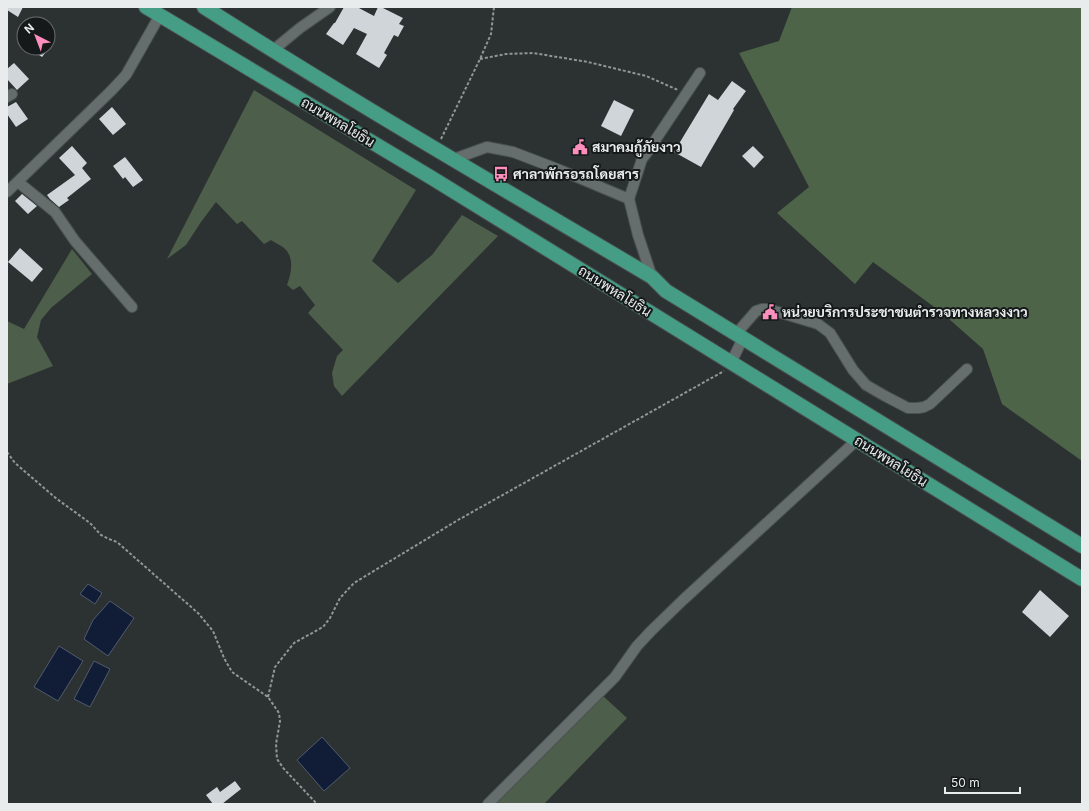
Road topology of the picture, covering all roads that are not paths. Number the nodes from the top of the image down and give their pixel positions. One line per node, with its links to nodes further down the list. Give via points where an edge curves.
1 (146, 7): 4 (highway, ถนนพหลโยธิน)
2 (204, 7): 5 (highway, ถนนพหลโยธิน)
3 (330, 7): 5 (street)
4 (160, 15): 8 (street, via 126,75); 14 (highway, ถนนพหลโยธิน, via 432,178)
5 (272, 50): 7 (highway, ถนนพหลโยธิน)
6 (700, 73): 10 (street, via 642,160)
7 (454, 159): 10 (street, via 487,147 514,152); 11 (highway, ถนนพหลโยธิน)
8 (18, 182): 9 (street); 12 (street, via 55,212 75,242)
9 (8, 190)
10 (629, 199): 11 (street)
11 (652, 277): 13 (highway, ถนนพหลโยธิน, via 666,291)
12 (132, 307)
13 (740, 336): 14 (street); 15 (street, via 756,311 762,308 818,324 830,333 853,370 866,385 908,408 930,404); 17 (highway, ถนนพหลโยธิน)
14 (732, 364): 16 (highway, ถนนพหลโยธิน)
15 (967, 369)
16 (857, 440): 18 (highway, ถนนพหลโยธิน); 19 (street, via 651,631 615,677)
17 (1082, 546)
18 (1082, 578)
19 (488, 804)

